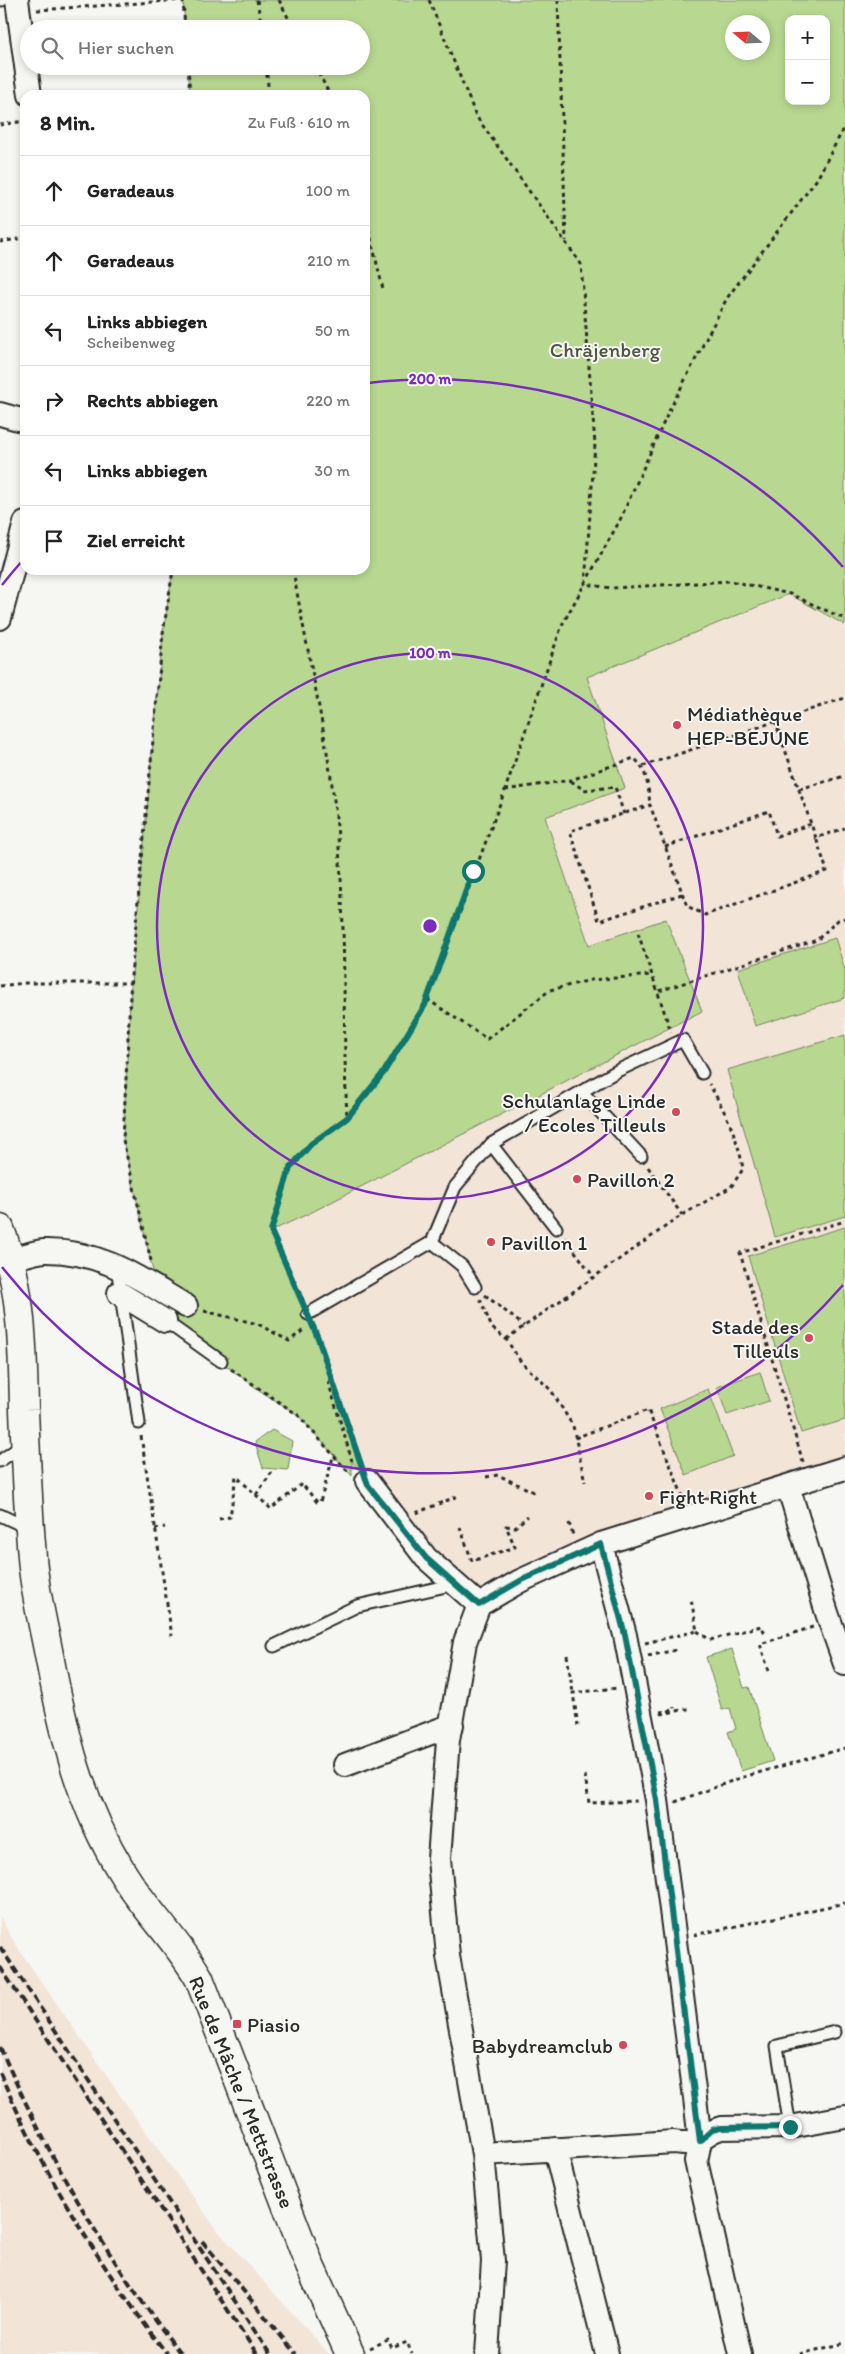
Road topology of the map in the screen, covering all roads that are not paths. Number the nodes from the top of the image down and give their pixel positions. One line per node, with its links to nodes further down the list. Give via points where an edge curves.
1 (9, 3): 2 (street)
2 (20, 51)
3 (25, 75): 4 (street)
4 (29, 90)
5 (0, 414): 6 (street)
6 (20, 420)
7 (20, 542): 8 (street)
8 (0, 618)
9 (702, 1073): 10 (lane, via 682,1040)
10 (582, 1092): 11 (lane); 12 (lane)
11 (491, 1144): 13 (lane); 15 (lane, via 455,1187)
12 (641, 1156)
13 (556, 1228)
14 (0, 1229): 16 (main road, Rue de Mâche / Mettstrasse)
15 (432, 1242): 18 (lane, via 462,1266); 21 (lane)
16 (10, 1259): 17 (street, via 42,1251 67,1252); 26 (main road, Rue de Mâche / Mettstrasse, via 20,1320)
17 (117, 1265): 19 (lane); 20 (street)
18 (475, 1286)
19 (120, 1293): 22 (street); 24 (lane); 25 (lane)
20 (186, 1306)
21 (310, 1319)
22 (165, 1322): 23 (lane)
23 (221, 1361)
24 (126, 1375)
25 (139, 1423)
26 (26, 1443): 27 (lane); 32 (main road, Rue de Mâche / Mettstrasse)
27 (0, 1461)
28 (845, 1468): 30 (street)
29 (359, 1478): 34 (street, via 426,1558)
30 (788, 1486): 33 (street); 37 (street)
31 (0, 1515): 32 (lane)
32 (31, 1529): 46 (main road, Rue de Mâche / Mettstrasse, via 32,1558 45,1635 61,1719 78,1783 122,1872 199,1978 310,2266)
33 (601, 1544): 35 (street, via 520,1581); 43 (street, via 625,1635 658,1804)
34 (455, 1584): 35 (street); 36 (lane, via 357,1606)
35 (479, 1605): 38 (street, via 465,1642)
36 (274, 1646)
37 (845, 1664)
38 (452, 1725): 39 (street); 45 (street, via 448,1740 439,1859 448,1956)
39 (345, 1765)
40 (835, 2032): 42 (lane, via 777,2046)
41 (845, 2117): 42 (street)
42 (790, 2127): 43 (street, via 720,2128 712,2130)
43 (700, 2141): 44 (street); 49 (street, via 696,2160)
44 (554, 2150): 45 (street); 48 (street)
45 (483, 2154): 47 (street, via 493,2261)
46 (357, 2347)
47 (487, 2354)
48 (607, 2354)
49 (740, 2354)

